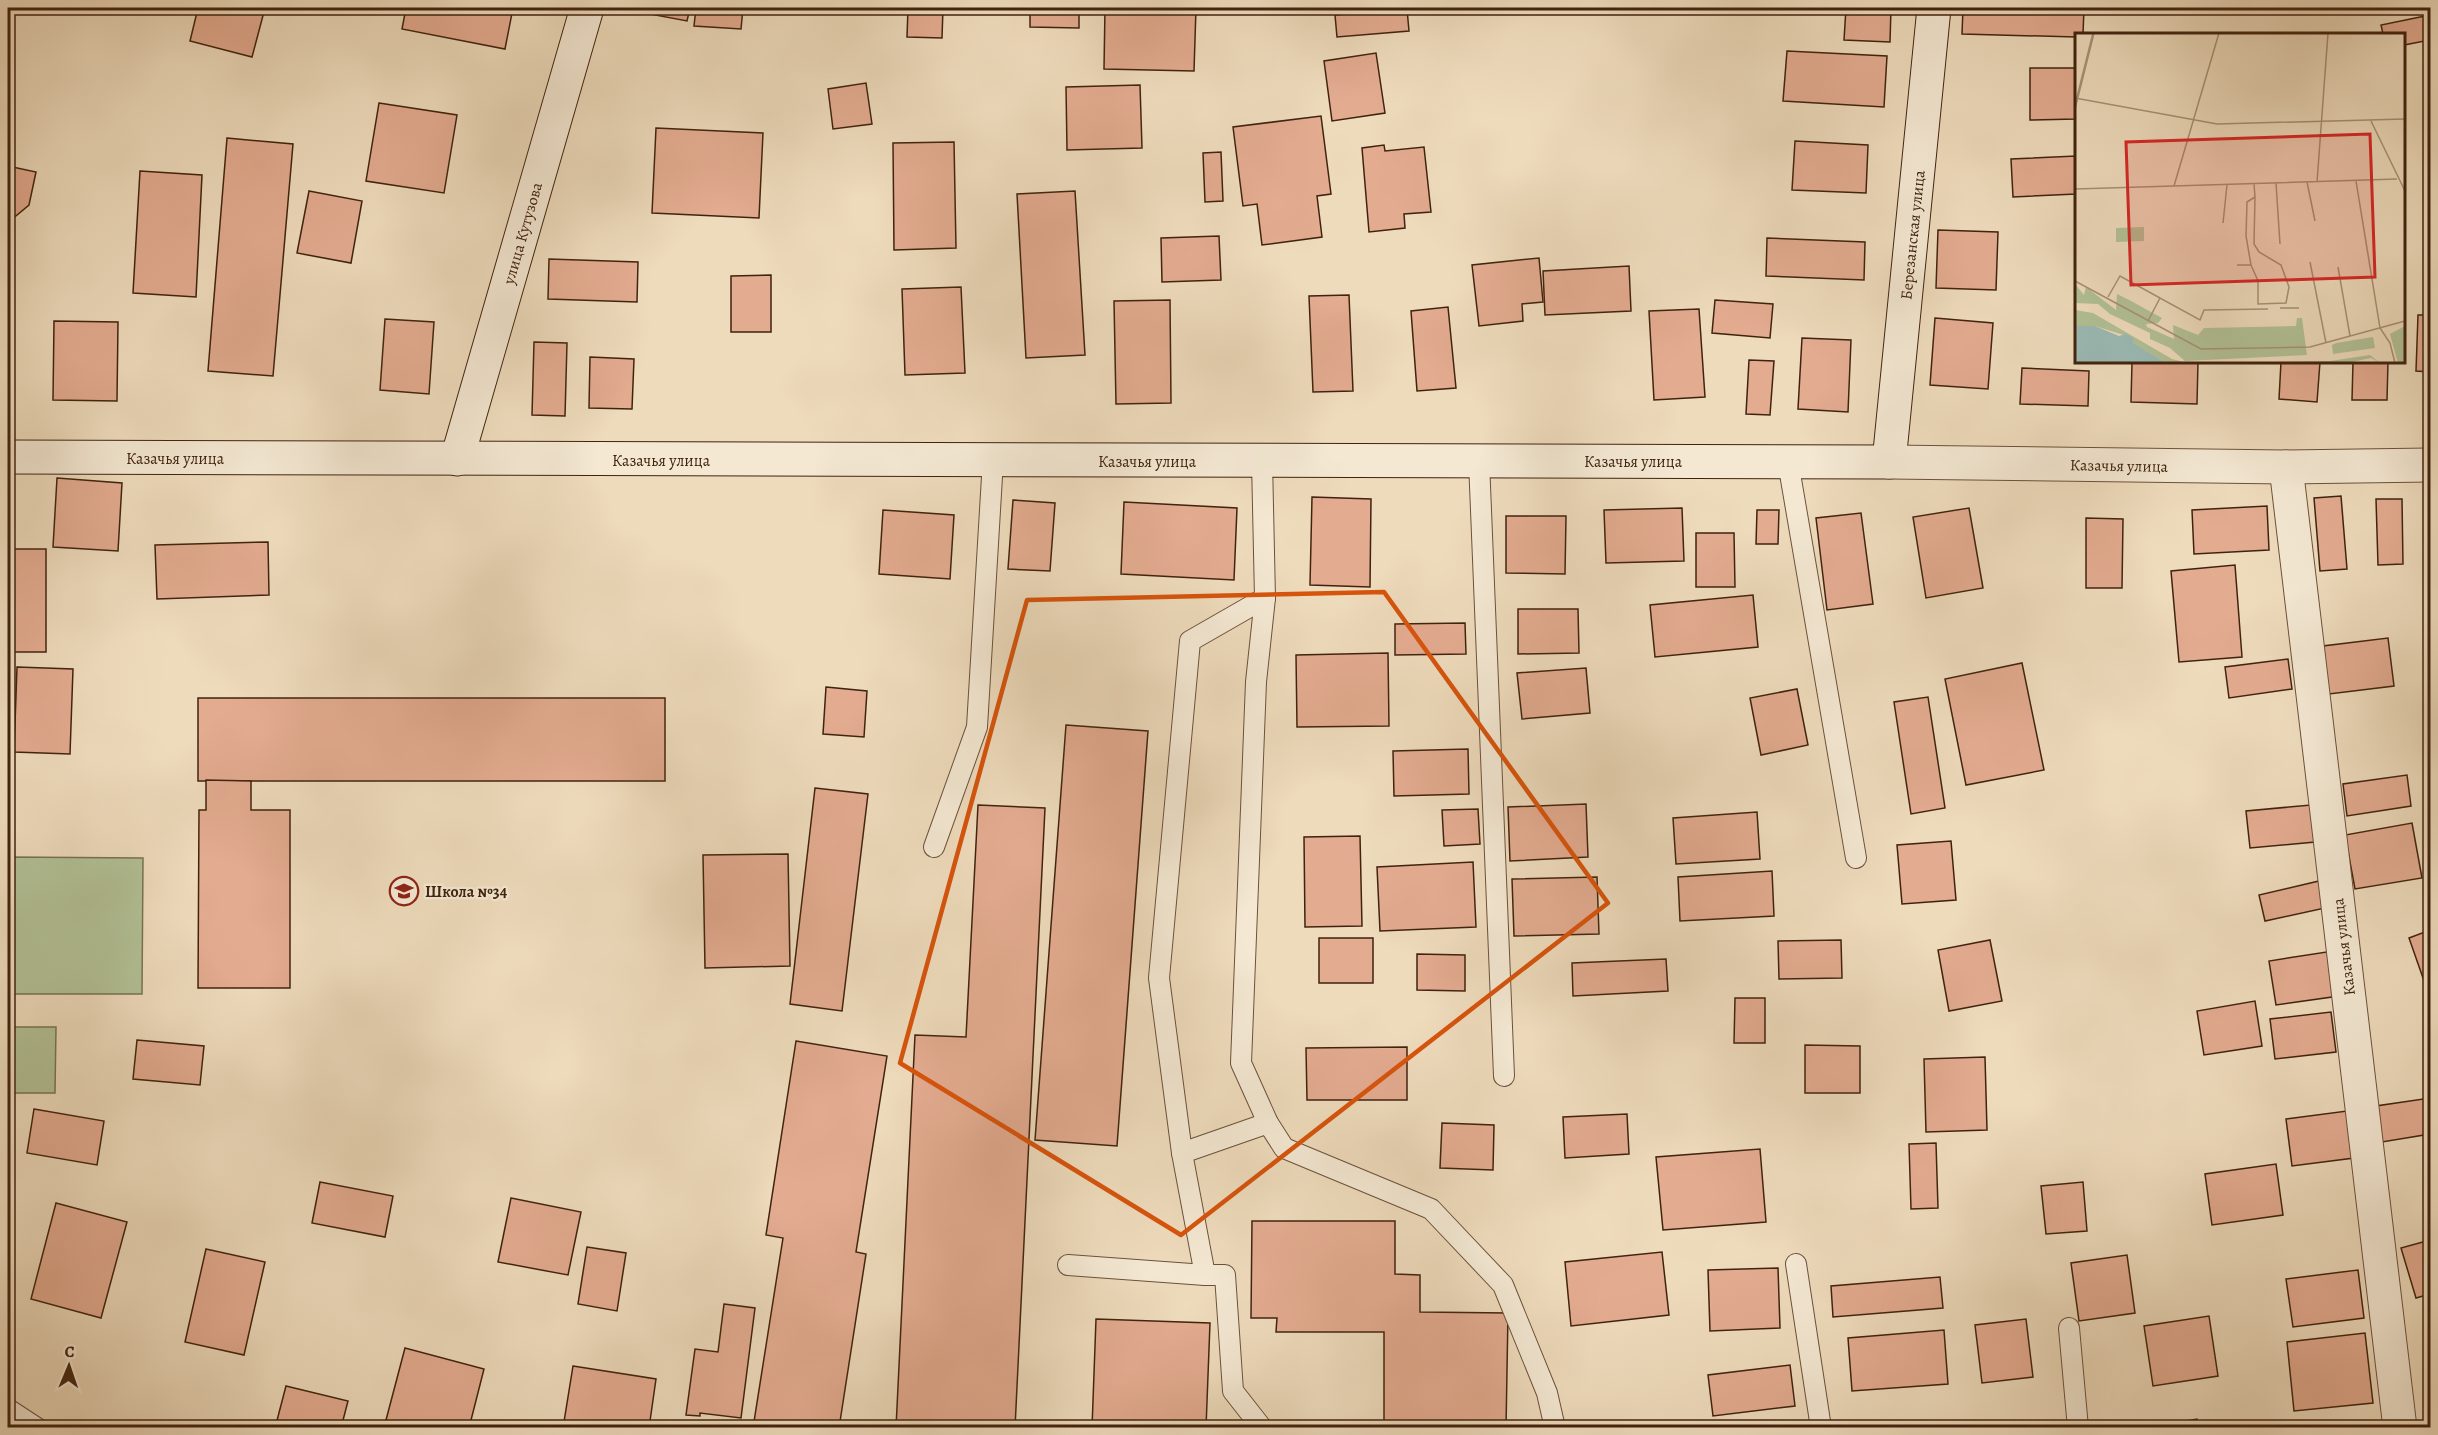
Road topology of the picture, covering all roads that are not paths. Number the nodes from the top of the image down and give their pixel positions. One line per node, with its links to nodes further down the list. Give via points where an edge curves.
1 (587, 8): 4 (street, улица Кутузова)
2 (1934, 8): 9 (street, Березанская улица)
3 (8, 457): 4 (street, Казачья улица)
4 (457, 459): 5 (street, Казачья улица)
5 (993, 460): 6 (street, Казачья улица); 13 (lane, via 977,727)
6 (1262, 461): 7 (street, Казачья улица); 12 (lane)
7 (1479, 461): 8 (street, Казачья улица); 15 (lane)
8 (1788, 462): 9 (street, Казачья улица); 14 (lane)
9 (1889, 462): 11 (street, Казачья улица)
10 (2430, 465): 11 (street, Казачья улица)
11 (2286, 466): 28 (street, Казачья улица)
12 (1265, 598): 16 (lane, via 1256,682 1241,1063); 17 (lane, via 1190,641 1159,978)
13 (934, 847)
14 (1856, 858)
15 (1504, 1076)
16 (1268, 1123): 17 (lane); 25 (lane, via 1284,1148 1431,1209 1503,1285 1547,1392)
17 (1182, 1153): 20 (lane)
18 (1796, 1264): 26 (lane)
19 (1068, 1265): 20 (lane)
20 (1205, 1275): 24 (lane, via 1225,1275 1233,1391)
21 (2069, 1328): 27 (lane)
22 (8, 1409): 23 (lane)
23 (37, 1428)
24 (1262, 1428)
25 (1556, 1428)
26 (1821, 1428)
27 (2078, 1428)
28 (2400, 1428)

